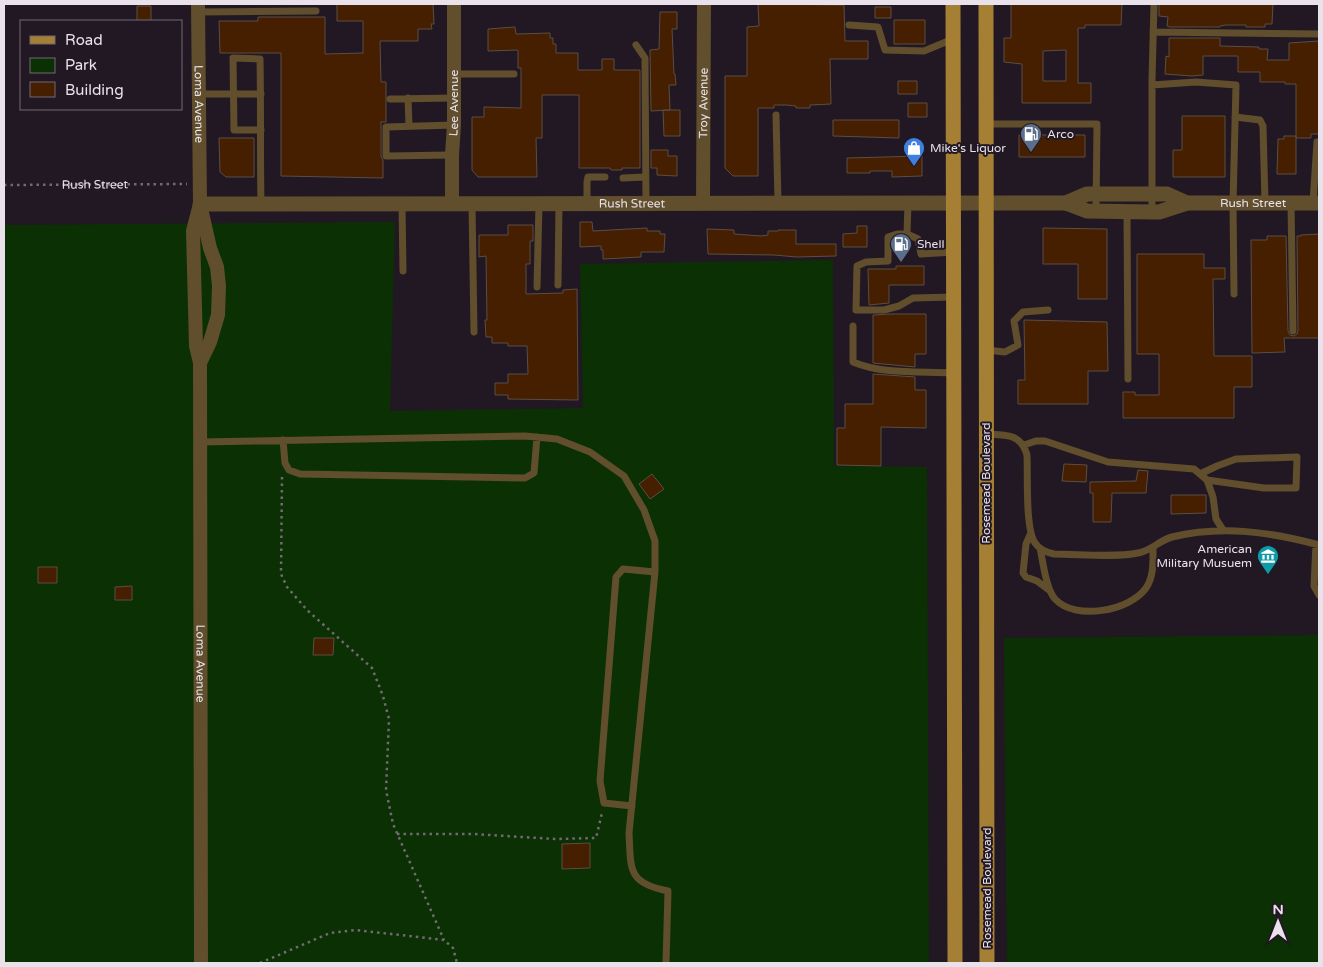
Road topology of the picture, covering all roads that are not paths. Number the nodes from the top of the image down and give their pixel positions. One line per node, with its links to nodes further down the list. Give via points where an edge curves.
1 (454, 4): 13 (street, Lee Avenue)
2 (704, 4): 35 (street, Troy Avenue)
3 (953, 4): 11 (main road)
4 (986, 4): 24 (main road, Rosemead Boulevard)
5 (1154, 4): 9 (lane)
6 (198, 8): 7 (lane); 16 (street, Loma Avenue)
7 (316, 11)
8 (849, 25): 11 (lane, via 878,27 885,50 924,52)
9 (1153, 32): 10 (lane); 15 (lane)
10 (1319, 34)
11 (953, 38): 38 (main road)
12 (636, 45): 31 (lane, via 645,58)
13 (454, 74): 14 (lane); 20 (street, Lee Avenue)
14 (514, 74)
15 (1152, 85): 23 (lane, via 1196,82 1236,85); 34 (lane)
16 (198, 94): 17 (lane); 46 (street, Loma Avenue)
17 (233, 94): 18 (lane); 18 (lane, via 233,58 260,59); 27 (lane, via 234,130)
18 (261, 94): 27 (lane)
19 (408, 98): 20 (lane); 21 (lane); 26 (lane)
20 (454, 98): 25 (street, Lee Avenue)
21 (390, 99)
22 (776, 115): 36 (lane)
23 (1235, 117): 42 (lane); 43 (lane, via 1260,120 1263,126)
24 (986, 124): 33 (lane, via 1097,124); 39 (main road, Rosemead Boulevard)
25 (454, 125): 26 (lane); 29 (street, Lee Avenue)
26 (408, 126): 29 (lane, via 386,127 386,156)
27 (261, 130): 47 (lane)
28 (1317, 142): 45 (lane)
29 (452, 155): 49 (street, Lee Avenue)
30 (605, 176): 53 (lane, via 588,176)
31 (646, 177): 32 (lane); 54 (lane)
32 (623, 178)
33 (1097, 194): 34 (street, Rush Street); 40 (street, Rush Street, via 1087,194); 55 (lane)
34 (1152, 194): 41 (street, Rush Street, via 1167,194); 57 (lane)
35 (703, 203): 36 (street, Rush Street); 54 (street, Rush Street)
36 (778, 203): 37 (street, Rush Street)
37 (908, 203): 38 (street, Rush Street); 58 (lane)
38 (954, 203): 39 (street, Rush Street); 59 (main road)
39 (987, 203): 40 (street, Rush Street); 69 (main road, Rosemead Boulevard)
40 (1066, 203): 55 (street, Rush Street)
41 (1187, 203): 42 (street, Rush Street); 57 (street, Rush Street)
42 (1233, 203): 43 (street, Rush Street); 63 (lane)
43 (1265, 203): 44 (street, Rush Street)
44 (1291, 203): 45 (street, Rush Street); 67 (lane)
45 (1316, 203)
46 (200, 204): 47 (street, Rush Street); 70 (street, Loma Avenue, via 193,231 196,346); 70 (street, Loma Avenue, via 219,286 218,315)
47 (261, 204): 48 (street, Rush Street)
48 (402, 204): 49 (street, Rush Street); 60 (lane)
49 (452, 204): 50 (street, Rush Street)
50 (472, 204): 51 (street, Rush Street); 68 (lane)
51 (540, 204): 52 (street, Rush Street); 62 (lane)
52 (559, 204): 53 (street, Rush Street); 61 (lane)
53 (587, 204): 54 (street, Rush Street)
54 (646, 204)
55 (1096, 211): 56 (street, Rush Street)
56 (1127, 211): 57 (street, Rush Street); 72 (lane)
57 (1152, 212)
58 (907, 234): 59 (lane, via 918,239 921,254); 64 (lane, via 888,237 888,261 866,262 857,266 856,310 884,310 913,298)
59 (954, 252): 64 (main road)
60 (403, 271)
61 (558, 284)
62 (537, 288)
63 (1234, 294)
64 (954, 297): 71 (main road)
65 (1048, 310): 69 (lane, via 1023,312 1014,321 1018,345 1005,352)
66 (853, 326): 71 (lane, via 853,362 867,368)
67 (1293, 331)
68 (474, 332)
69 (986, 350): 73 (main road, Rosemead Boulevard)
70 (200, 364): 76 (street, Loma Avenue)
71 (954, 373): 91 (main road)
72 (1128, 379)
73 (986, 434): 77 (lane, via 1015,437); 92 (main road, Rosemead Boulevard)
74 (537, 437): 75 (lane); 75 (lane, via 534,473 525,478 300,474 289,470); 85 (lane, via 557,440 590,452 624,476 644,510 655,541)
75 (283, 440): 76 (lane)
76 (199, 442): 89 (street, Loma Avenue)
77 (1024, 445): 78 (lane, via 1045,441 1108,462 1194,469); 81 (lane)
78 (1200, 474): 79 (lane); 79 (lane, via 1236,459 1297,457 1296,488 1264,488)
79 (1207, 480): 80 (lane, via 1216,519)
80 (1223, 530): 82 (lane, via 1290,537); 84 (lane, via 1170,537)
81 (1030, 535): 83 (lane); 86 (lane, via 1022,572)
82 (1318, 545): 87 (lane, via 1314,586)
83 (1040, 548): 84 (lane, via 1054,554 1131,554); 86 (lane)
84 (1153, 548): 86 (lane, via 1153,569 1145,589 1120,607 1098,610 1069,608 1054,599)
85 (655, 572): 88 (lane); 88 (lane, via 623,569 616,577 600,781 604,803)
86 (1050, 590)
87 (1319, 595)
88 (632, 806): 90 (lane, via 629,833 631,868 636,878 650,888 668,891)
89 (201, 963)
90 (666, 963)
91 (955, 963)
92 (988, 963)

